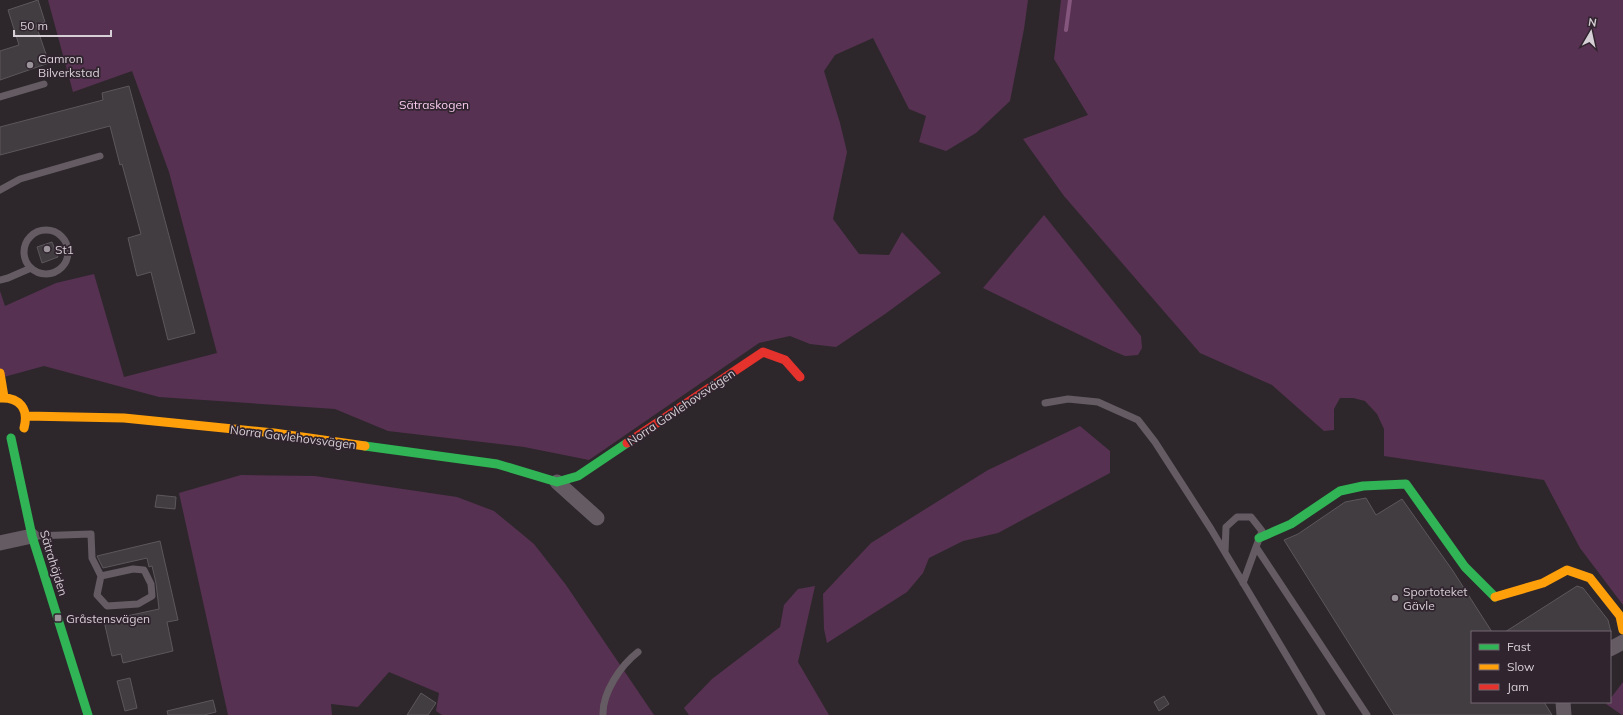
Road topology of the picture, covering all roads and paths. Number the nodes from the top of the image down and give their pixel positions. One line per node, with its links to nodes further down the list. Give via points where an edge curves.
1 (44, 84): 2 (lane)
2 (0, 97)
3 (100, 156): 4 (lane, via 20,179)
4 (0, 190)
5 (31, 268): 5 (lane, via 24,256 26,242 30,236 49,229 56,231 67,242 69,250 65,264 60,270 45,274); 6 (lane)
6 (0, 280)
7 (0, 373): 9 (street)
8 (800, 377): 14 (street, Norra Gavlehovsvägen, via 782,356 764,352 578,476)
9 (2, 397): 11 (street, via 11,398 22,404)
10 (1045, 403): 20 (lane, via 1068,399 1098,402 1138,420 1155,442)
11 (26, 416): 13 (street, via 24,428); 14 (street, Norra Gavlehovsvägen, via 124,418 274,433 497,464)
12 (0, 438): 13 (street)
13 (11, 438): 16 (street, Sätrahöjden)
14 (557, 482): 15 (street, Norra Gavlehovsvägen)
15 (597, 518)
16 (32, 536): 18 (street); 21 (lane, via 92,534 92,558); 28 (street, Sätrahöjden)
17 (1259, 538): 19 (lane); 20 (lane, via 1262,531 1251,517 1237,517 1226,527); 23 (street, via 1291,524 1340,491 1363,486 1406,484 1465,567 1494,597 1543,583 1567,570 1590,578 1620,616)
18 (0, 543)
19 (1256, 547): 22 (lane); 31 (lane)
20 (1225, 552): 22 (lane)
21 (101, 576): 21 (lane, via 132,569 144,570 151,584 152,596 138,604 107,606 97,595)
22 (1243, 583): 30 (lane)
23 (1623, 630)
24 (1623, 642): 25 (street)
25 (1611, 649)
26 (638, 652): 29 (lane, via 617,672 608,692)
27 (1563, 703): 32 (street)
28 (88, 715)
29 (603, 715)
30 (1322, 715)
31 (1367, 715)
32 (1564, 715)

